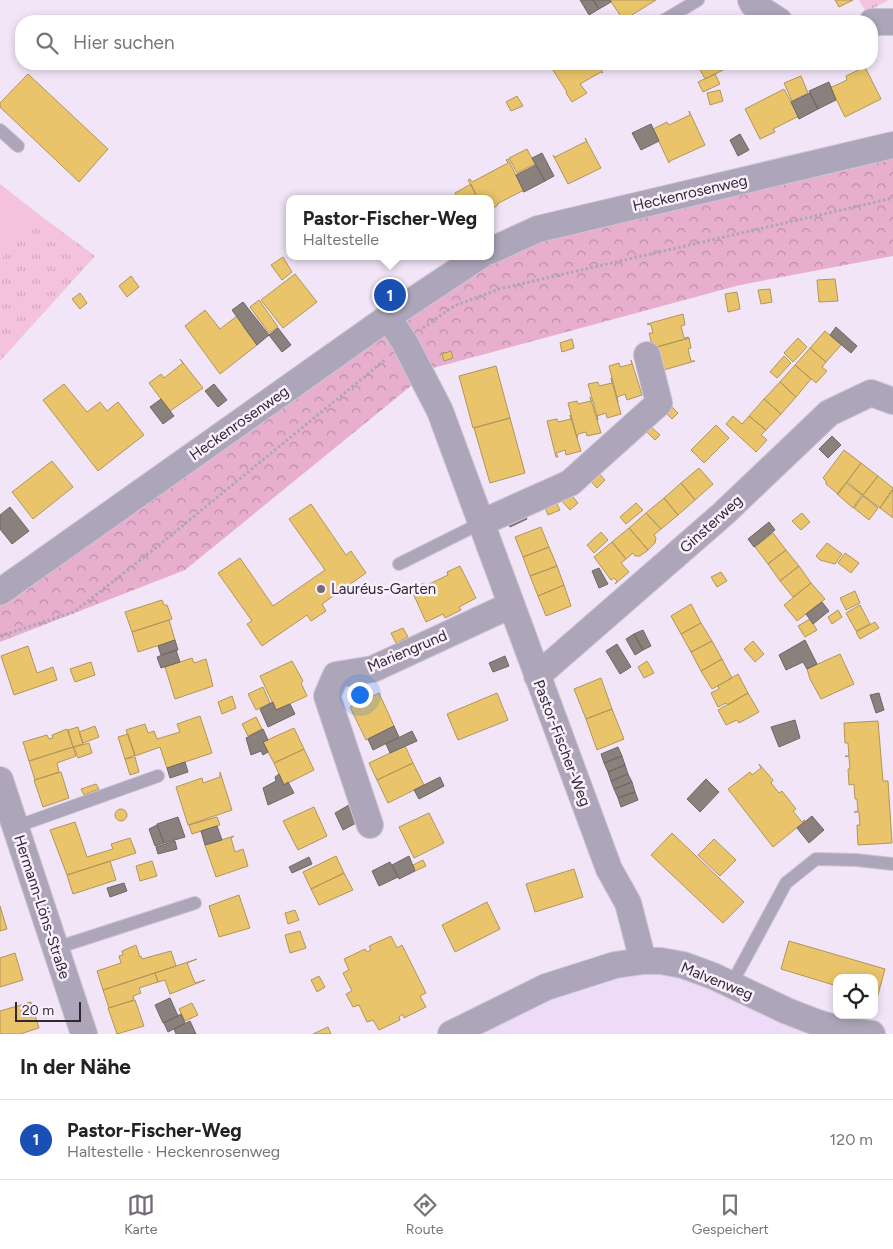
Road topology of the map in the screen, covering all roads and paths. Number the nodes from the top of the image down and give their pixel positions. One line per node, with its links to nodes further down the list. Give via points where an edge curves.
1 (698, 0): 3 (lane)
2 (751, 0): 4 (street)
3 (673, 15)
4 (770, 15)
5 (878, 22): 6 (street)
6 (893, 22)
7 (0, 130): 9 (lane)
8 (893, 145): 10 (street, Heckenrosenweg, via 538,229)
9 (18, 146)
10 (494, 249)
11 (474, 260): 12 (street, Heckenrosenweg)
12 (388, 317): 15 (street, Pastor-Fischer-Weg, via 440,411); 17 (street, Heckenrosenweg)
13 (647, 355): 15 (street, via 659,403 570,483)
14 (893, 401): 19 (street, Ginsterweg, via 871,393 829,413 723,514)
15 (481, 523): 16 (lane); 18 (street, Pastor-Fischer-Weg)
16 (399, 564)
17 (0, 592)
18 (511, 605): 19 (street, Pastor-Fischer-Weg); 22 (street, Mariengrund, via 372,669 336,674 327,696)
19 (537, 676): 27 (street, Pastor-Fischer-Weg, via 609,869 628,903)
20 (158, 776): 23 (lane)
21 (0, 780): 23 (street, Hermann-Löns-Straße)
22 (370, 825)
23 (15, 827): 26 (street, Hermann-Löns-Straße)
24 (893, 864): 28 (lane, via 816,859 786,883)
25 (195, 903): 26 (lane)
26 (56, 948): 29 (street, Hermann-Löns-Straße)
27 (643, 961): 28 (street, Malvenweg, via 683,965); 30 (street, Malvenweg, via 615,965 546,987)
28 (731, 985): 31 (street, Malvenweg, via 818,1023)
29 (84, 1034)
30 (451, 1034)
31 (872, 1034)

